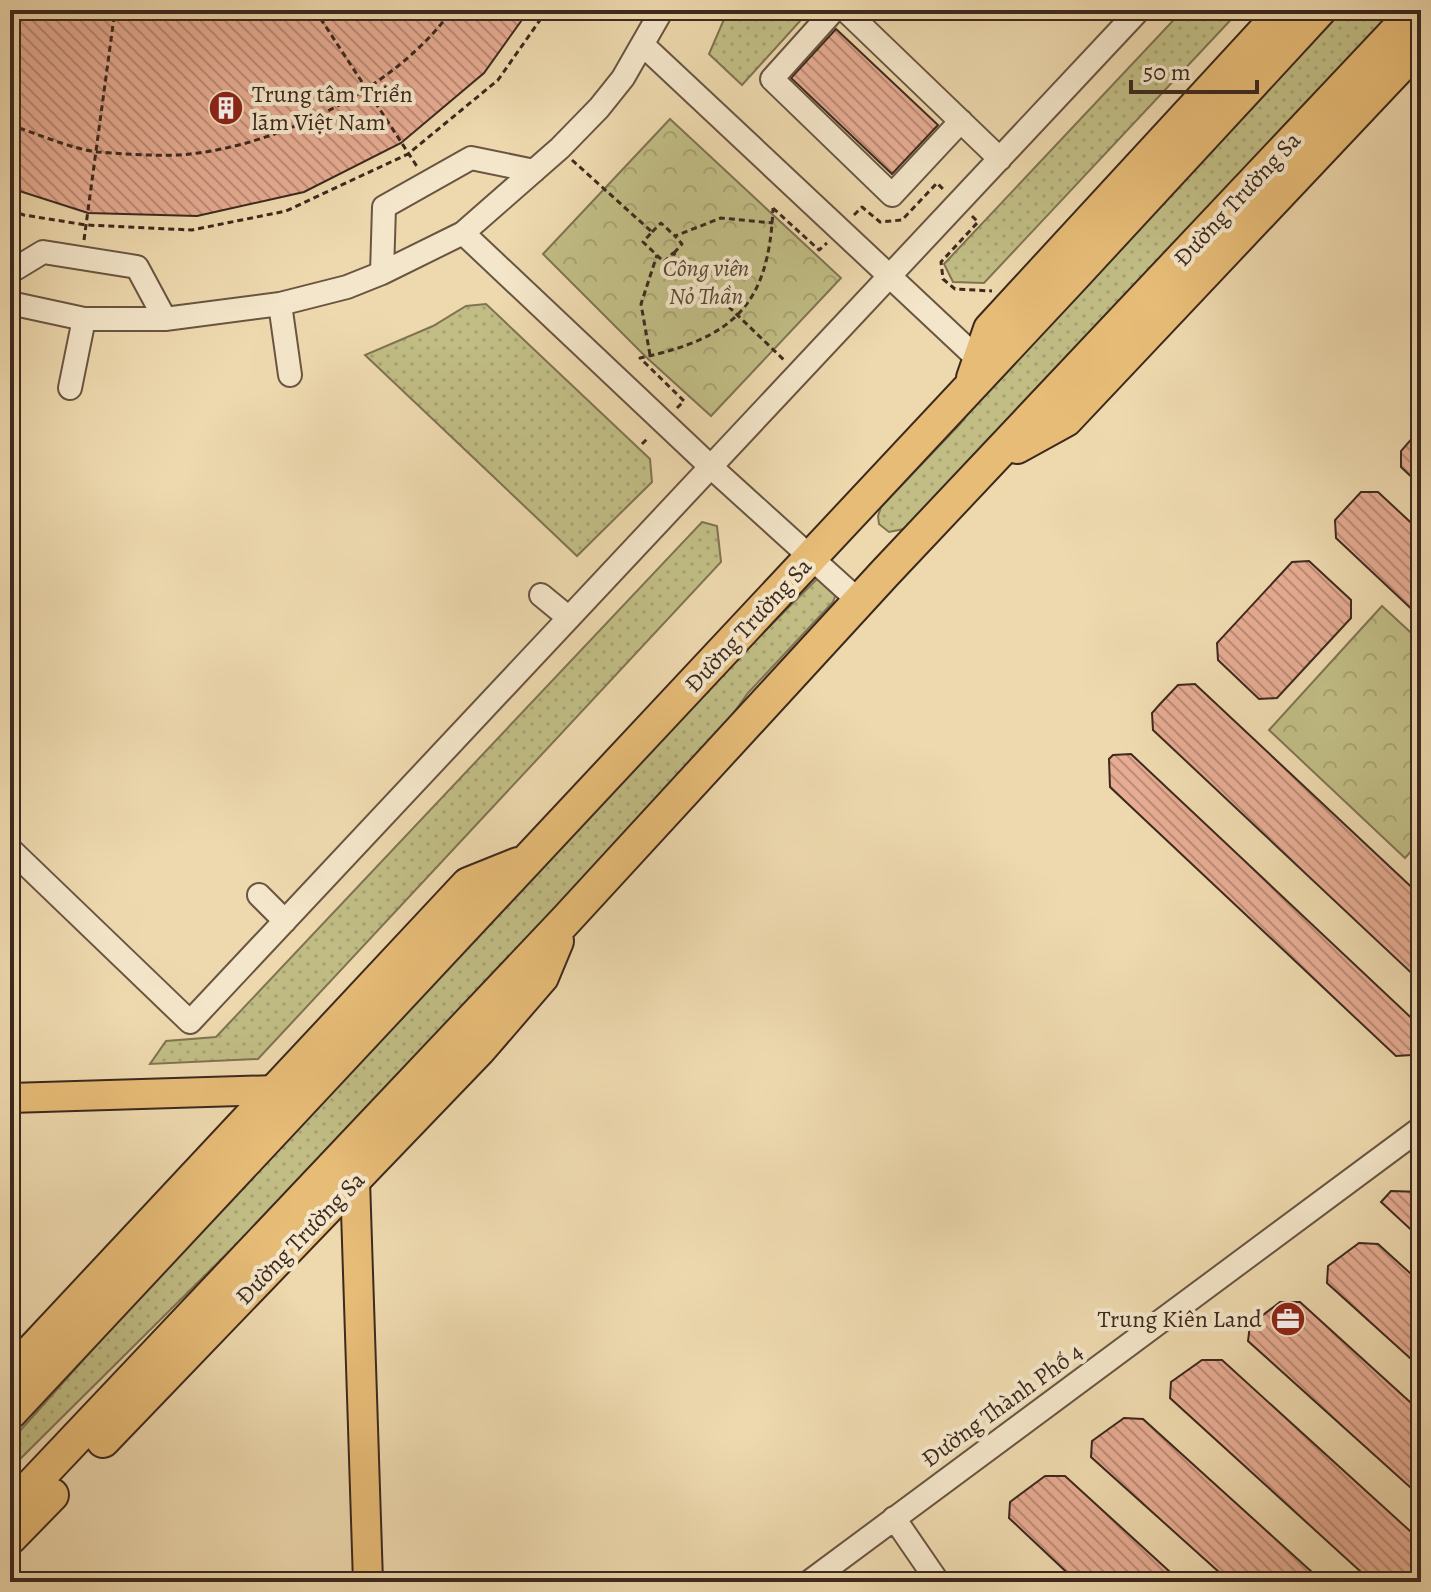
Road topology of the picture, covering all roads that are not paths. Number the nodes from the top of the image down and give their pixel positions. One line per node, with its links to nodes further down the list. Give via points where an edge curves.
1 (662, 10): 9 (street)
2 (834, 10): 10 (street, via 772,79 892,195)
3 (845, 10): 10 (street)
4 (1139, 10): 11 (street)
5 (1284, 10): 14 (highway, Đường Trường Sa)
6 (1320, 10): 14 (highway, Đường Trường Sa)
7 (1416, 10): 22 (highway, Đường Trường Sa)
8 (1421, 44): 22 (highway, Đường Trường Sa)
9 (643, 45): 12 (street, via 615,88); 17 (street)
10 (961, 121): 11 (street)
11 (1000, 159): 17 (street)
12 (534, 171): 13 (street); 16 (street, via 471,158 384,207)
13 (463, 233): 16 (street); 26 (street)
14 (1065, 267): 23 (highway, Đường Trường Sa)
15 (10, 272): 21 (street, via 43,252 137,267)
16 (382, 273): 19 (street)
17 (890, 276): 23 (street); 26 (street)
18 (10, 303): 20 (street)
19 (280, 304): 21 (street); 24 (street)
20 (84, 319): 21 (street); 25 (street)
21 (165, 319)
22 (1120, 344): 29 (highway, Đường Trường Sa, via 993,459)
23 (974, 374): 27 (highway, Đường Trường Sa)
24 (290, 375)
25 (70, 388)
26 (711, 467): 27 (street); 30 (street)
27 (811, 558): 29 (street); 32 (highway, Đường Trường Sa)
28 (541, 595): 30 (street)
29 (860, 602): 34 (highway, Đường Trường Sa)
30 (569, 618): 35 (street)
31 (10, 849): 35 (street, via 190,1022)
32 (527, 861): 36 (highway, Đường Trường Sa, via 468,884); 41 (highway, Đường Trường Sa)
33 (259, 895): 35 (street)
34 (566, 920): 39 (highway, Đường Trường Sa, via 542,977); 42 (highway, Đường Trường Sa)
35 (285, 921)
36 (276, 1090): 37 (main road); 40 (highway, Đường Trường Sa)
37 (10, 1098)
38 (1421, 1128): 43 (street, Đường Thành Phố 4)
39 (355, 1180): 44 (highway, Đường Trường Sa); 45 (main road)
40 (10, 1374)
41 (10, 1413)
42 (10, 1508)
43 (894, 1518): 46 (street, Đường Thành Phố 4); 47 (street)
44 (10, 1538)
45 (368, 1582)
46 (809, 1582)
47 (938, 1582)

